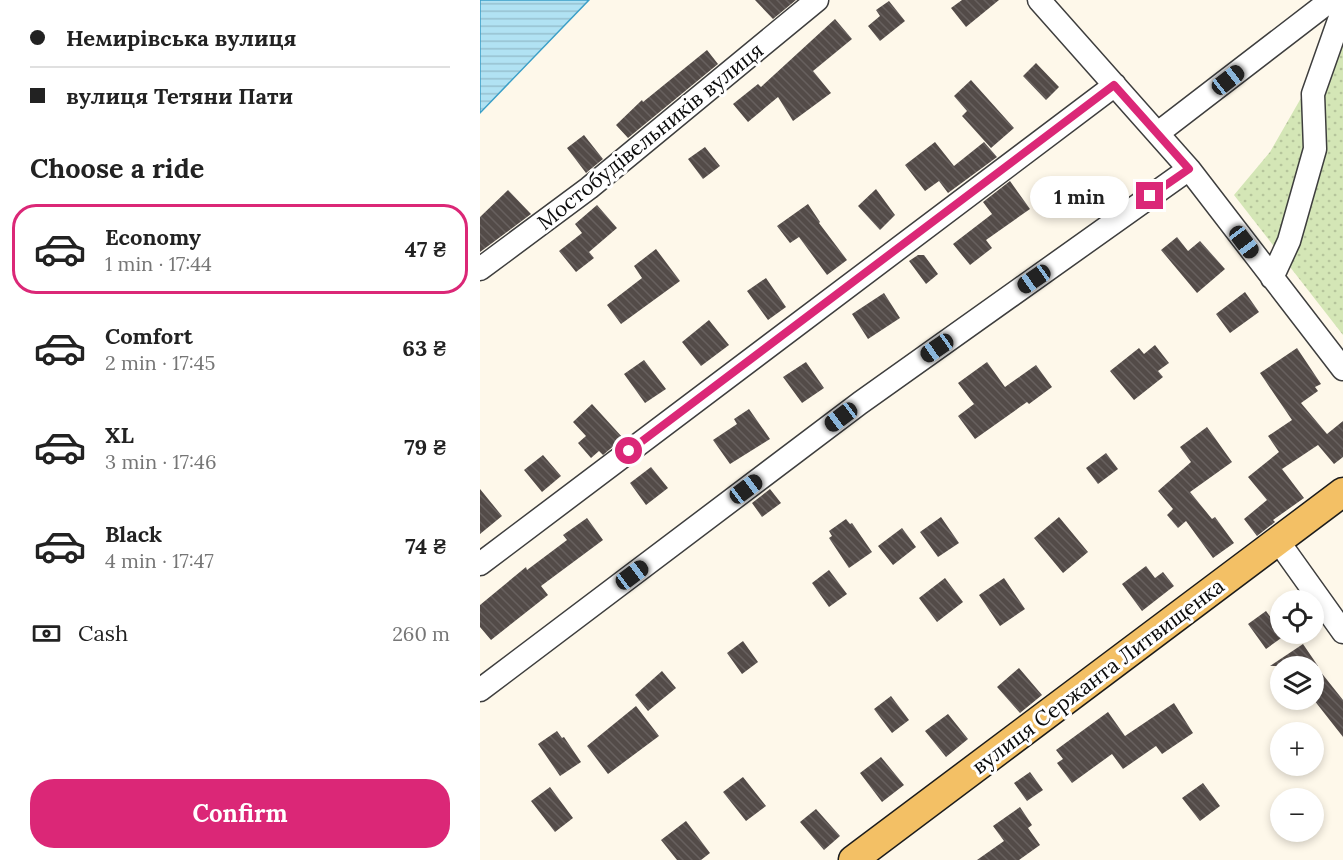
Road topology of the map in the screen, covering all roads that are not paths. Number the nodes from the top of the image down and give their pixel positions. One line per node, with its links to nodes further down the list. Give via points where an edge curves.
1 (817, 0): 8 (street, Мостобудівельників вулиця, via 589,188)
2 (1039, 0): 5 (street)
3 (1331, 0): 6 (street)
4 (1343, 9): 9 (street, via 1313,94 1315,149 1289,241)
5 (1114, 85): 6 (street); 13 (street)
6 (1158, 133): 7 (street)
7 (1189, 169): 9 (street); 15 (street, via 860,403)
8 (480, 269)
9 (1272, 278): 10 (street)
10 (1343, 369)
11 (1343, 492): 12 (main road, вулиця Сержанта Литвищенка)
12 (1278, 541): 14 (street); 16 (main road, вулиця Сержанта Литвищенка)
13 (480, 564)
14 (1343, 632)
15 (480, 690)
16 (853, 860)

